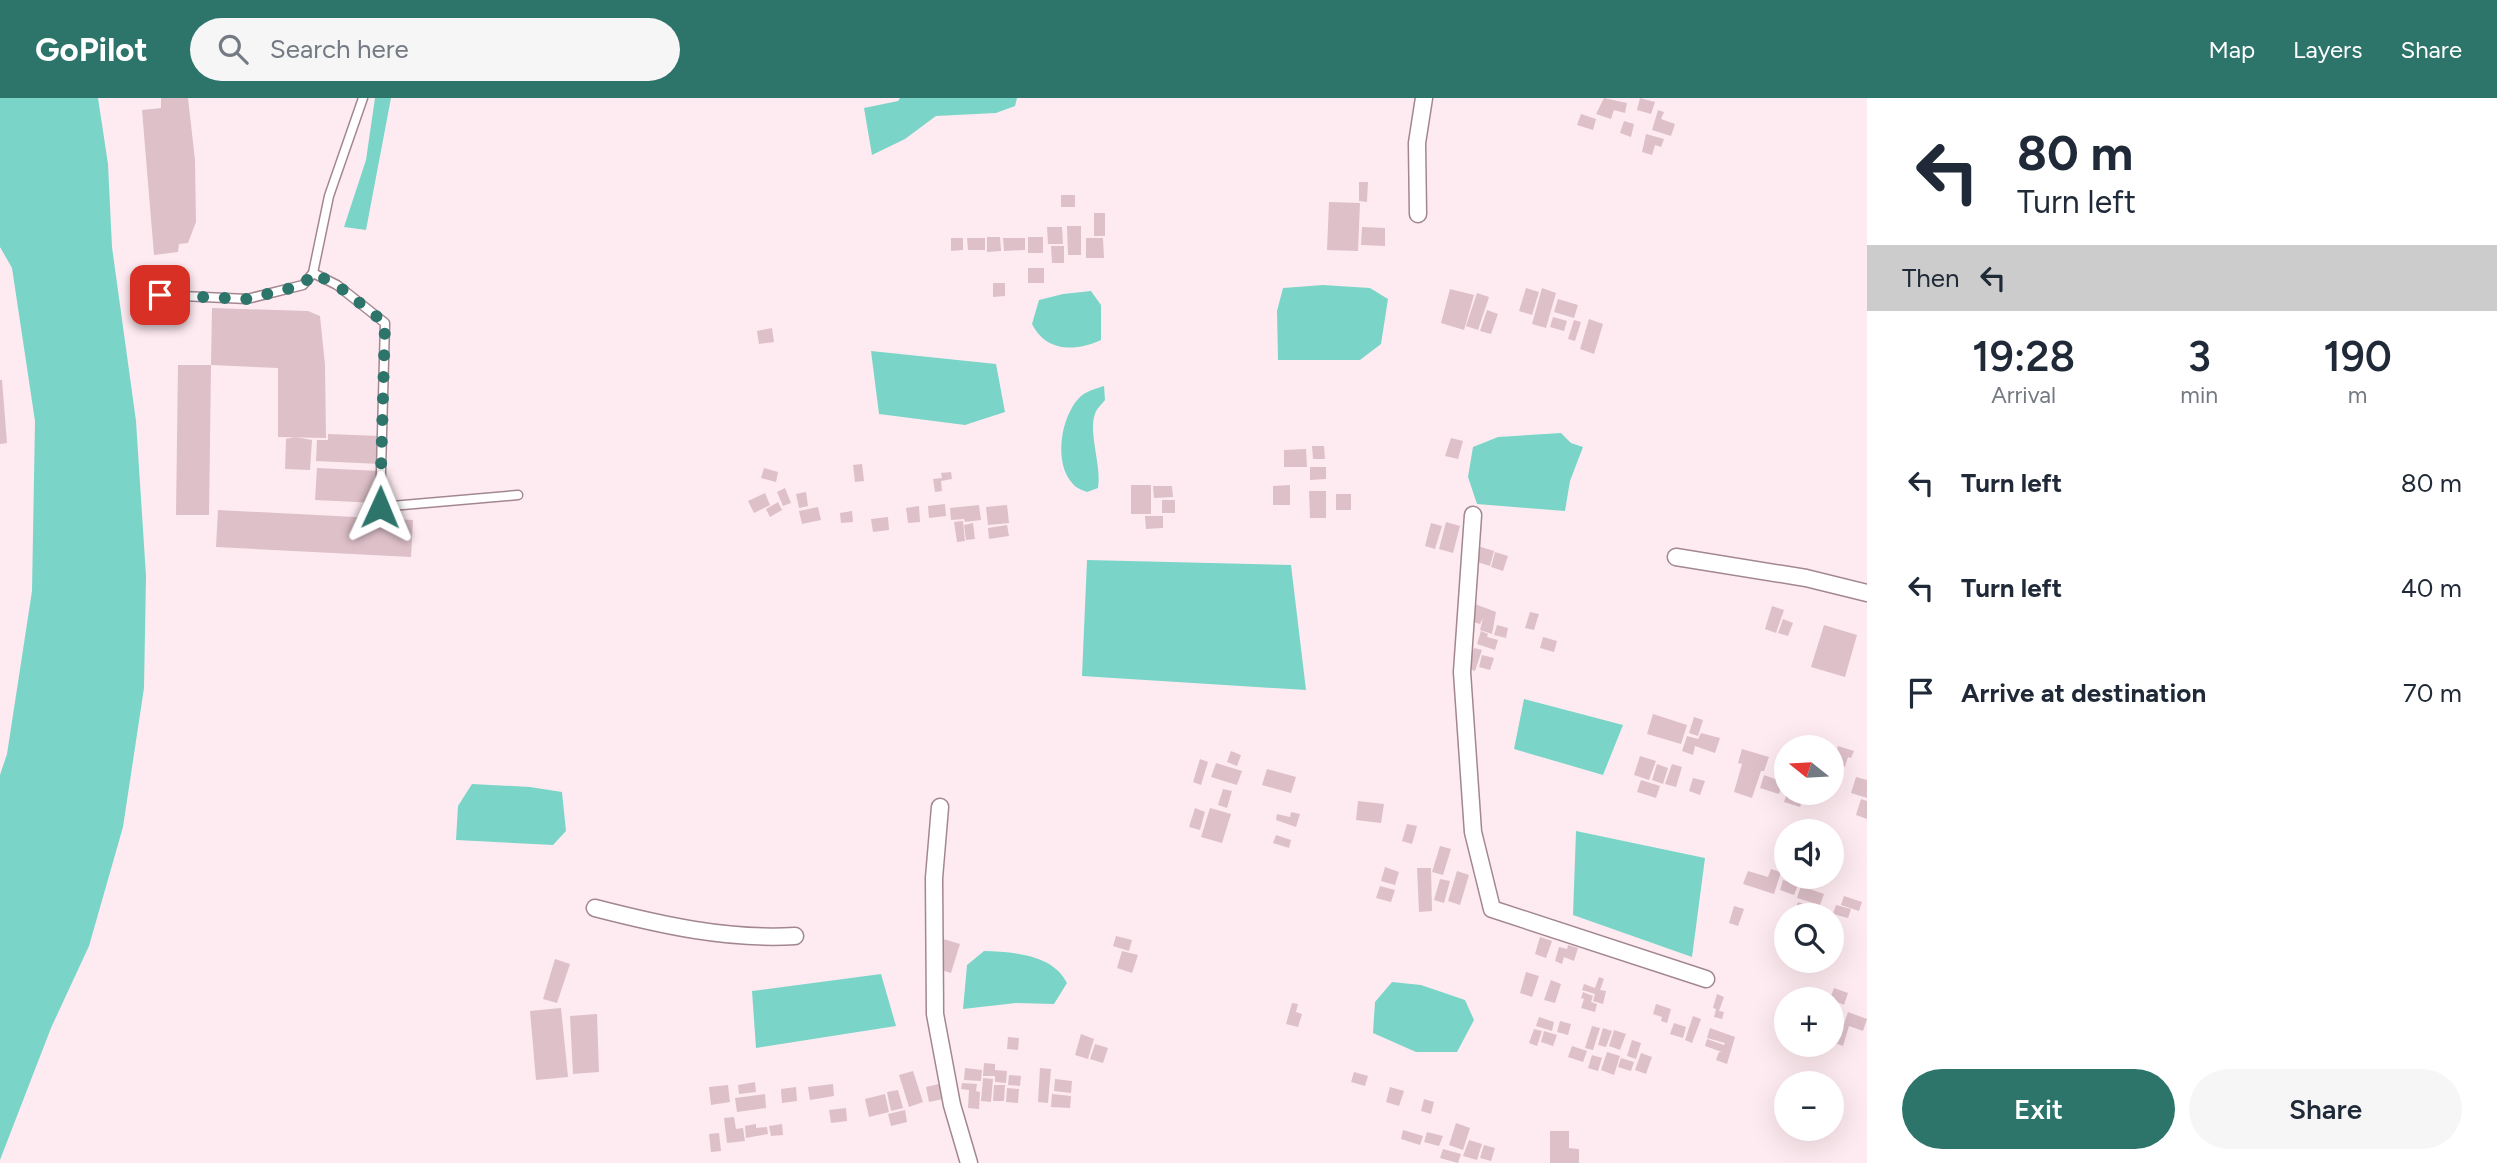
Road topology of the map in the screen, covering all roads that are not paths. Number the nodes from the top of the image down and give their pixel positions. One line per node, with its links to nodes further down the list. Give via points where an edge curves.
1 (363, 98): 4 (lane, via 329,196)
2 (1424, 98): 3 (street, via 1417,143)
3 (1418, 214)
4 (313, 273): 5 (lane, via 303,285 247,299); 6 (lane, via 337,285 385,323 380,507)
5 (160, 295)
6 (518, 495)
7 (1473, 515): 13 (street, via 1462,672 1473,832 1492,909)
8 (1676, 556): 9 (street)
9 (1867, 593)
10 (940, 807): 14 (street, via 934,878 935,1014 952,1105)
11 (595, 908): 12 (street, via 665,926 768,938)
12 (795, 936)
13 (1706, 979)
14 (970, 1163)

